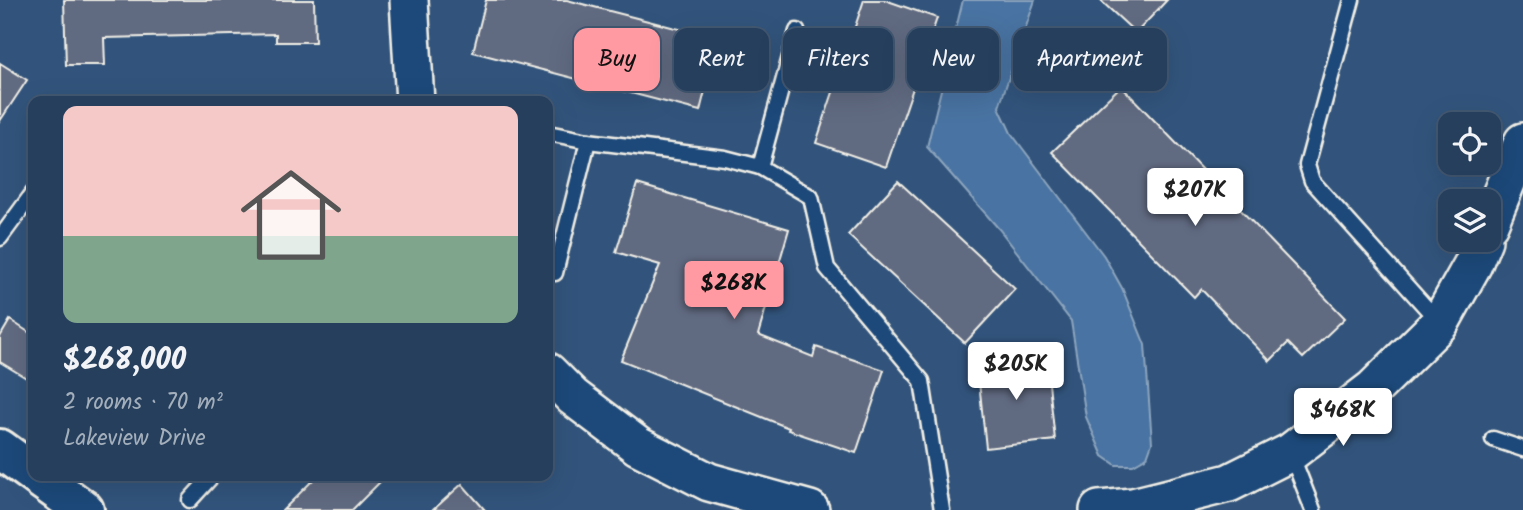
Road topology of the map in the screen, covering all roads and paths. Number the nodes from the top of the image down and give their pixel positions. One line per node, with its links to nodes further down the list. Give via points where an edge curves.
1 (410, 0): 4 (street)
2 (1352, 0): 14 (lane, via 1307,164 1312,181)
3 (783, 82): 8 (lane)
4 (415, 96)
5 (553, 134): 6 (lane)
6 (588, 141): 8 (lane, via 725,158); 13 (lane)
7 (1523, 142): 9 (street)
8 (760, 167): 26 (lane, via 811,197 827,268 922,381)
9 (1501, 195)
10 (28, 200): 11 (lane)
11 (0, 238)
12 (1478, 252): 14 (street)
13 (555, 273)
14 (1440, 323): 19 (street, via 1373,389)
15 (553, 377): 25 (street, via 638,446 709,482)
16 (1493, 439): 18 (lane)
17 (0, 449): 20 (main road)
18 (1523, 449)
19 (1291, 452): 27 (street, via 1229,483 1133,507); 28 (lane)
20 (28, 470)
21 (43, 481): 24 (main road)
22 (207, 481): 23 (lane)
23 (190, 500)
24 (84, 510)
25 (810, 510)
26 (943, 510)
27 (1099, 510)
28 (1313, 510)

